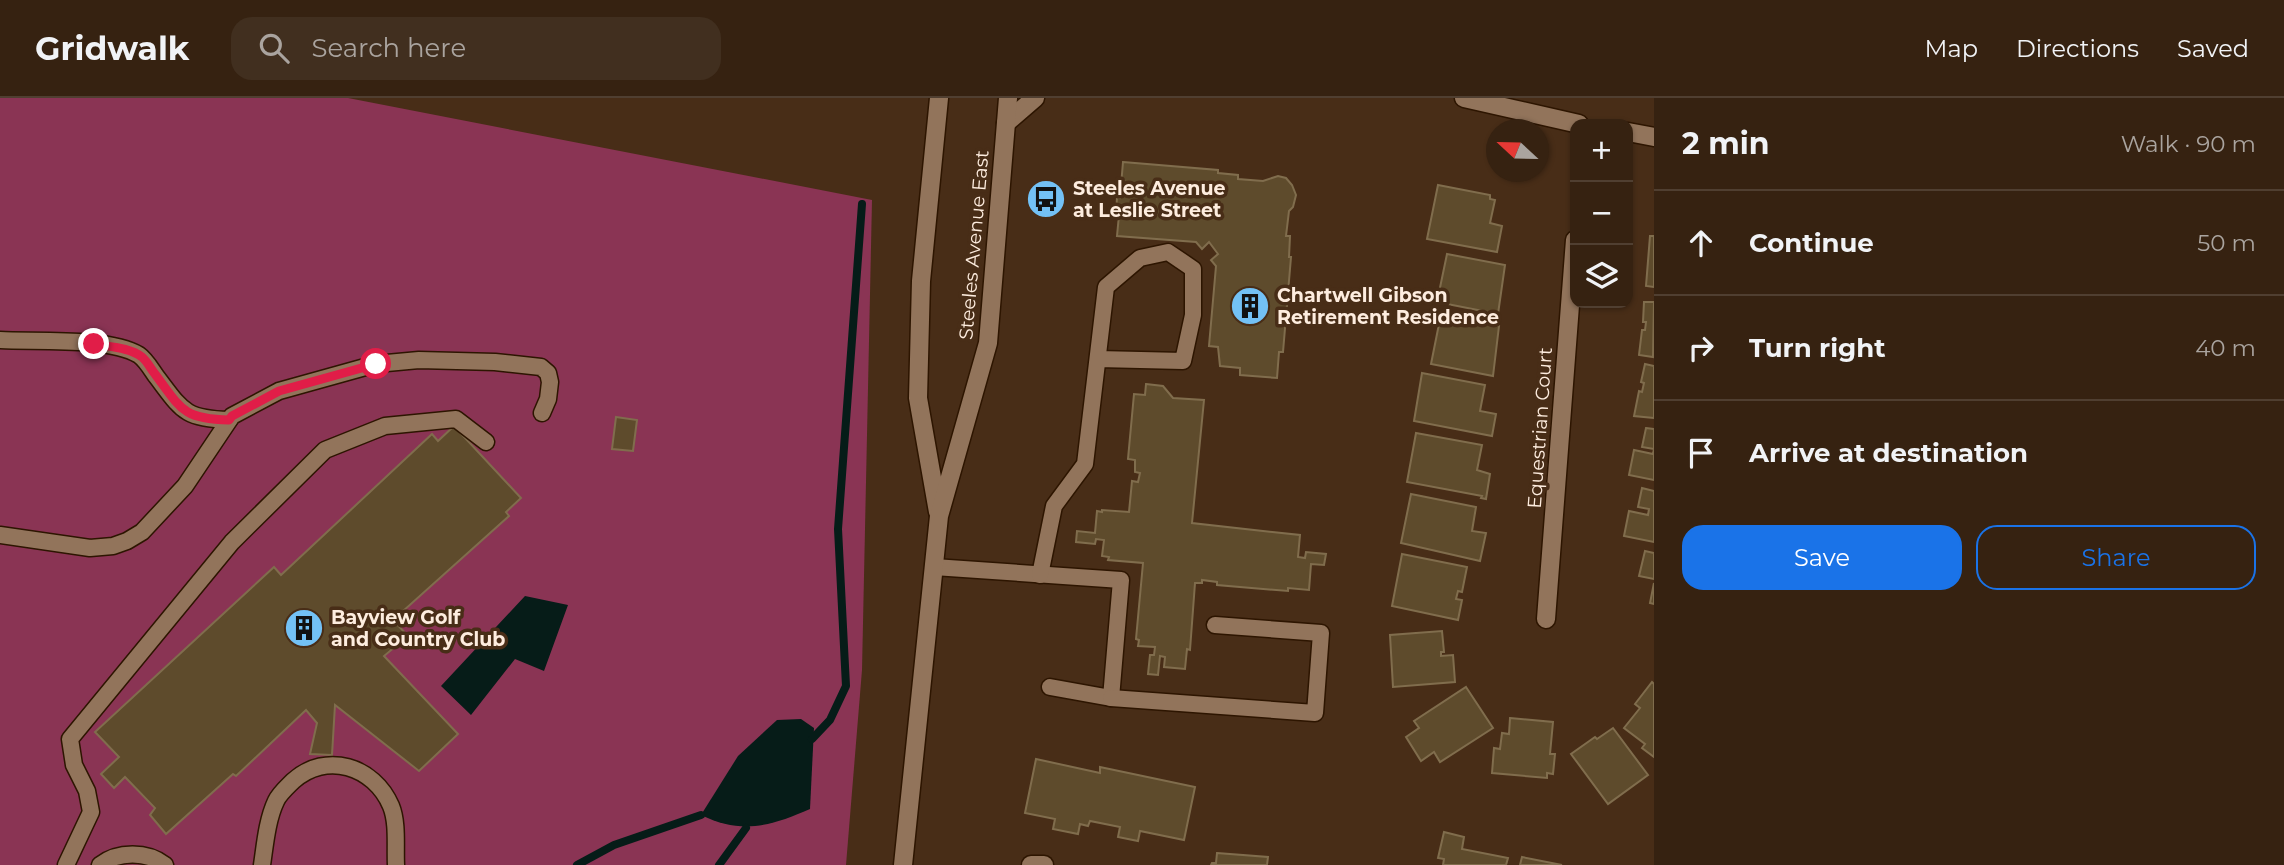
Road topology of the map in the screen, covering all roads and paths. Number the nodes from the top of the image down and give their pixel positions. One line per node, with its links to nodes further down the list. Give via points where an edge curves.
1 (939, 98): 15 (main road, Steeles Avenue East, via 922,281 918,398)
2 (1008, 98): 6 (main road, Steeles Avenue East)
3 (1035, 98): 6 (main road)
4 (1464, 98): 5 (main road)
5 (1570, 122)
6 (1006, 123): 15 (main road, Steeles Avenue East, via 988,342)
7 (1633, 133): 8 (main road)
8 (1654, 137)
9 (1575, 245): 19 (main road, Equestrian Court)
10 (0, 340): 13 (lane, via 127,349 142,357 188,414)
11 (1097, 359): 11 (lane, via 1106,287 1140,258 1168,252 1193,269 1193,315 1183,361); 18 (lane, via 1085,464 1054,506)
12 (542, 413): 13 (lane, via 550,382 541,367 401,360 290,387)
13 (229, 420): 16 (lane, via 185,486 142,532 127,541 90,548)
14 (486, 442): 23 (lane, via 456,419 385,426 325,450 232,542 70,738 91,812)
15 (939, 516): 17 (main road, Steeles Avenue East)
16 (0, 535)
17 (934, 567): 18 (lane); 28 (main road, Steeles Avenue East)
18 (1040, 575): 22 (lane, via 1121,580)
19 (1546, 619)
20 (1215, 625): 22 (lane, via 1321,633 1315,713)
21 (1050, 687): 22 (lane)
22 (1111, 698)
23 (66, 865)
24 (100, 865): 25 (lane, via 122,855 141,855)
25 (165, 865)
26 (262, 865): 27 (lane, via 276,800 302,773 337,764 369,777 391,806)
27 (396, 865)
28 (902, 865)
29 (1031, 865): 30 (main road)
30 (1044, 865)

